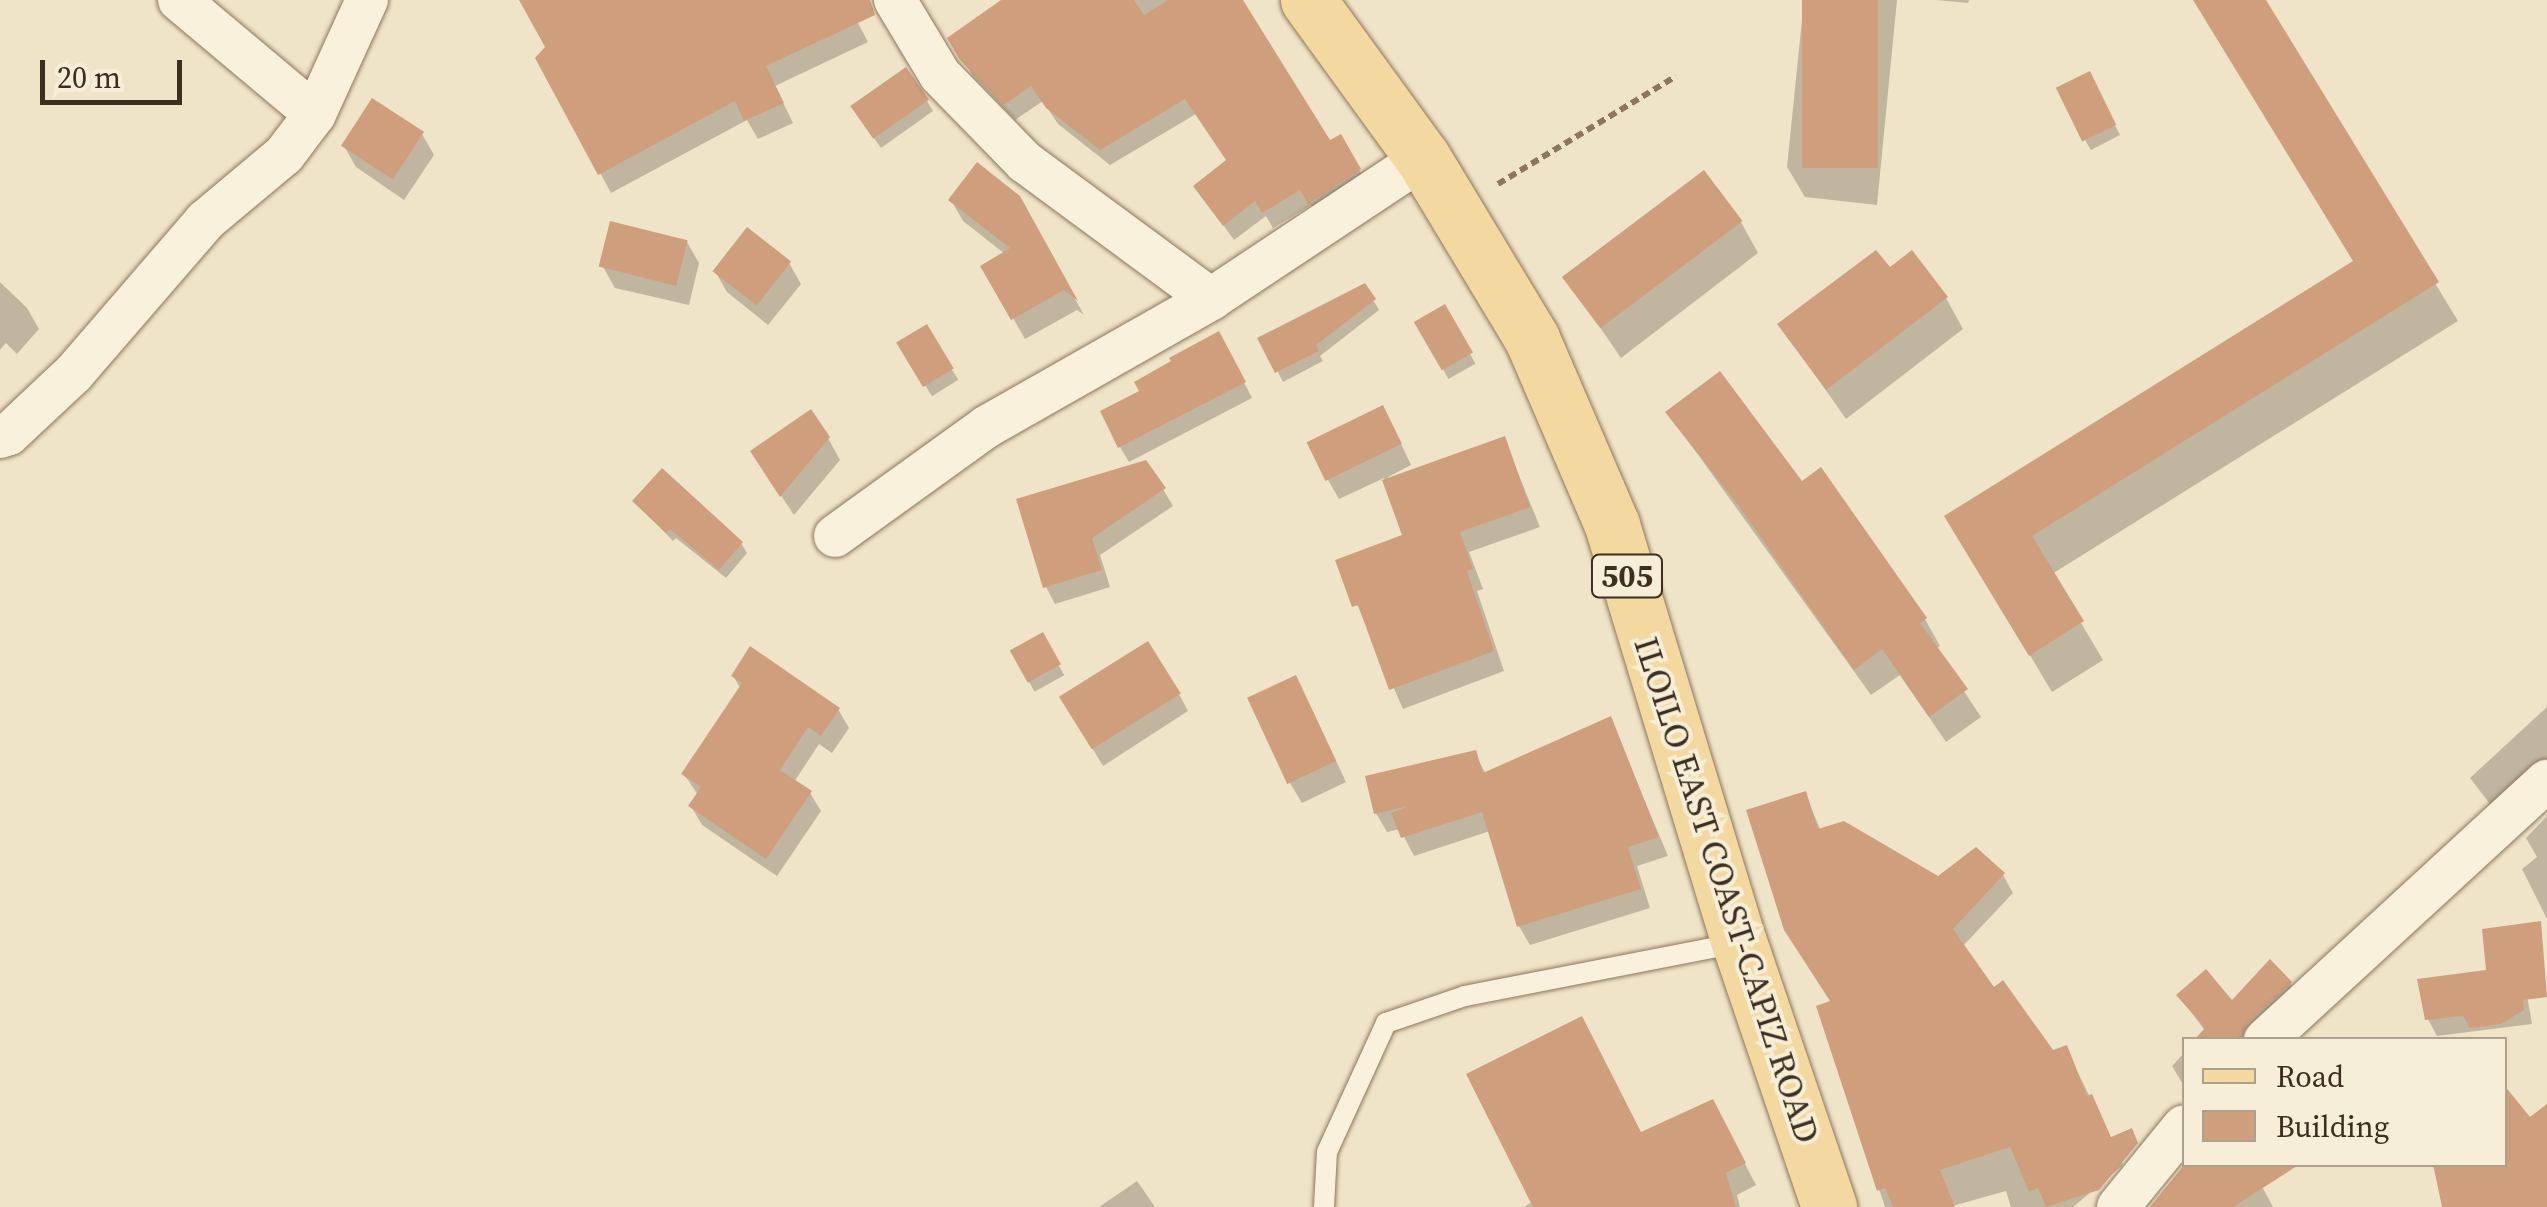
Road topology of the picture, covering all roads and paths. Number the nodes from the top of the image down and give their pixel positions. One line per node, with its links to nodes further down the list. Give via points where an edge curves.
1 (179, 0): 6 (street)
2 (367, 0): 6 (street)
3 (895, 0): 9 (street, via 940,74 1026,162)
4 (1308, 0): 7 (main road, ILOILO EAST COAST-CAPIZ ROAD / 505)
5 (1676, 76): 8 (path)
6 (315, 114): 10 (street, via 284,155 205,221 74,373)
7 (1423, 158): 8 (main road, ILOILO EAST COAST-CAPIZ ROAD / 505); 9 (street)
8 (1454, 211): 13 (main road, ILOILO EAST COAST-CAPIZ ROAD / 505, via 1532,338 1612,524)
9 (1212, 300): 11 (street, via 986,428)
10 (0, 437)
11 (835, 536)
12 (2547, 781): 14 (street)
13 (1739, 942): 16 (lane, via 1465,996 1386,1023 1327,1152); 17 (main road, ILOILO EAST COAST-CAPIZ ROAD / 505)
14 (2267, 1037)
15 (2182, 1128): 18 (street)
16 (1324, 1207)
17 (1828, 1207)
18 (2118, 1207)

